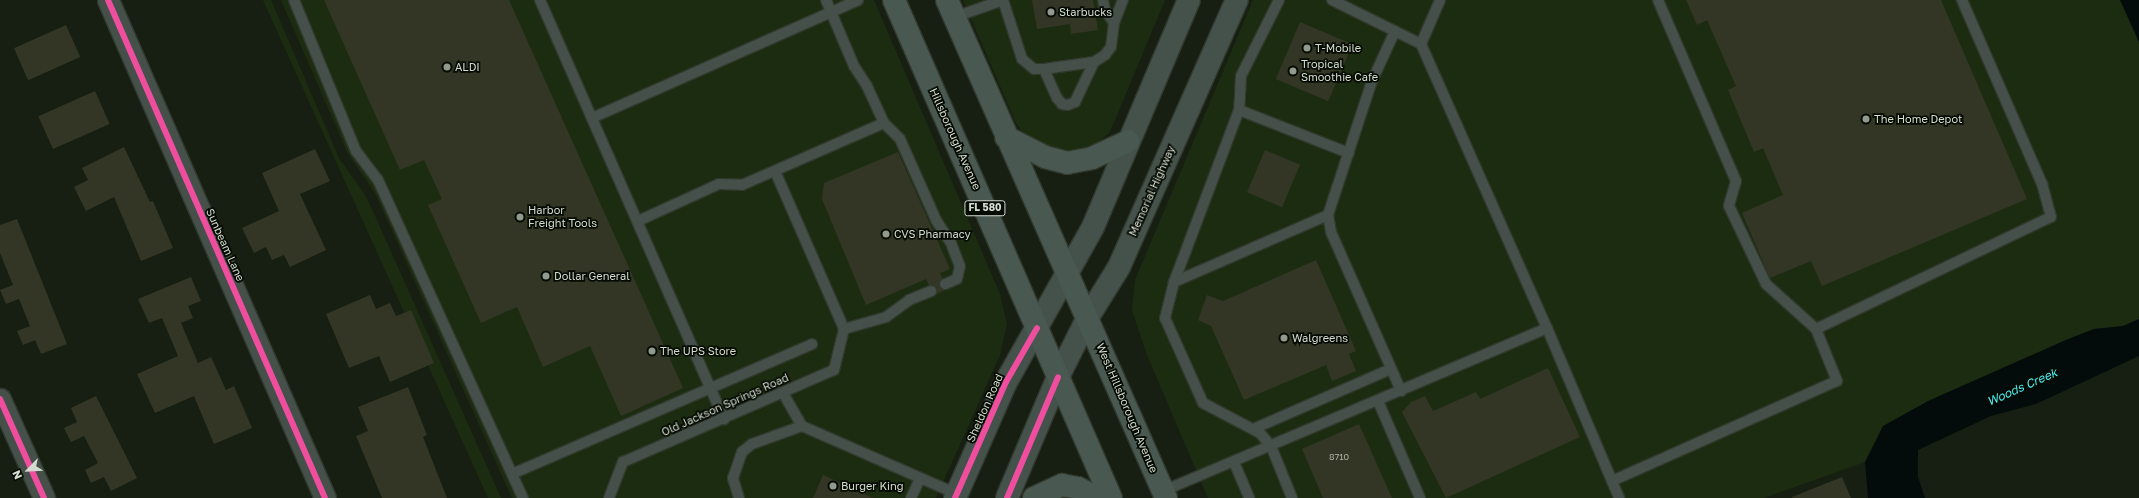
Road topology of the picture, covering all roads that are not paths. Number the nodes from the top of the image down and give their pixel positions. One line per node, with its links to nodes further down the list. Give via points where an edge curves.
1 (108, 0): 62 (street, Sunbeam Lane)
2 (294, 0): 56 (lane, via 356,151 378,180)
3 (540, 0): 26 (lane)
4 (826, 0): 19 (lane)
5 (858, 0): 19 (lane)
6 (894, 0): 39 (main road, Hillsborough Avenue / FL 580)
7 (1003, 0): 18 (lane); 24 (lane, via 1022,59 1034,68)
8 (1102, 0): 20 (lane)
9 (1123, 0): 20 (lane)
10 (1189, 0): 29 (main road)
11 (1237, 0): 38 (main road, Memorial Highway, via 1119,268)
12 (1279, 0): 25 (lane, via 1241,76)
13 (1332, 0): 17 (lane)
14 (1440, 0): 22 (lane)
15 (1658, 0): 42 (lane, via 1736,181 1729,206 1759,271 1766,284)
16 (1962, 0): 42 (lane, via 2042,184 2051,217)
17 (1344, 2): 21 (lane)
18 (951, 8): 28 (main road)
19 (831, 12): 26 (lane); 27 (lane, via 854,66 867,86)
20 (1114, 23): 23 (lane, via 1111,48)
21 (1395, 31): 22 (lane); 30 (lane, via 1372,81)
22 (1421, 44): 40 (lane)
23 (1094, 62): 24 (lane); 24 (lane, via 1075,102 1068,105 1062,104 1057,98)
24 (1044, 69)
25 (1239, 110): 30 (lane); 35 (lane)
26 (592, 118): 33 (lane)
27 (884, 123): 31 (lane); 36 (lane, via 900,139 936,220 960,266 957,279)
28 (1006, 137): 29 (main road, via 1045,157 1067,163 1092,158); 34 (main road)
29 (1128, 141): 34 (main road, via 1093,227)
30 (1349, 153): 32 (lane)
31 (775, 171): 33 (lane, via 742,185 719,184); 41 (lane)
32 (1328, 215): 35 (lane); 44 (lane, via 1331,232)
33 (638, 221): 46 (lane)
34 (1068, 272): 38 (main road); 39 (main road)
35 (1174, 282): 53 (lane, via 1165,318 1203,404)
36 (945, 284)
37 (931, 291): 41 (lane, via 910,300 886,317)
38 (1088, 317): 45 (main road, Memorial Highway); 59 (main road, West Hillsborough Avenue)
39 (1037, 328): 45 (main road, Hillsborough Avenue / FL 580); 60 (main road, Sheldon Road, via 1006,382)
40 (1547, 328): 47 (lane); 58 (lane)
41 (844, 329): 48 (lane, Old Jackson Springs Road, via 834,370)
42 (1816, 329): 58 (lane, via 1838,381)
43 (812, 344): 46 (lane)
44 (1391, 369): 47 (lane); 53 (lane)
45 (1058, 377): 67 (main road); 70 (main road, Hillsborough Avenue / FL 580)
46 (710, 388): 51 (lane); 56 (lane)
47 (1401, 391): 50 (lane)
48 (783, 393): 51 (lane, Old Jackson Springs Road); 52 (lane)
49 (0, 399): 61 (street)
50 (1378, 401): 54 (lane); 73 (lane)
51 (724, 419): 64 (lane, Old Jackson Springs Road, via 623,462)
52 (802, 426): 57 (lane); 65 (lane, via 752,444 742,452 733,478)
53 (1253, 429): 54 (lane, via 1260,433)
54 (1270, 446): 55 (lane); 72 (lane)
55 (1234, 462): 59 (lane); 71 (lane)
56 (512, 474): 63 (lane)
57 (920, 479): 60 (lane); 66 (lane)
58 (1612, 481): 74 (lane)
59 (1164, 495)
60 (956, 496)
61 (44, 498)
62 (325, 498)
63 (523, 498)
64 (609, 498)
65 (739, 498)
66 (911, 498)
67 (1007, 498)
68 (1034, 498): 69 (main road, via 1062,485 1078,488)
69 (1098, 498)
70 (1111, 498)
71 (1250, 498)
72 (1292, 498)
73 (1420, 498)
74 (1619, 498)

